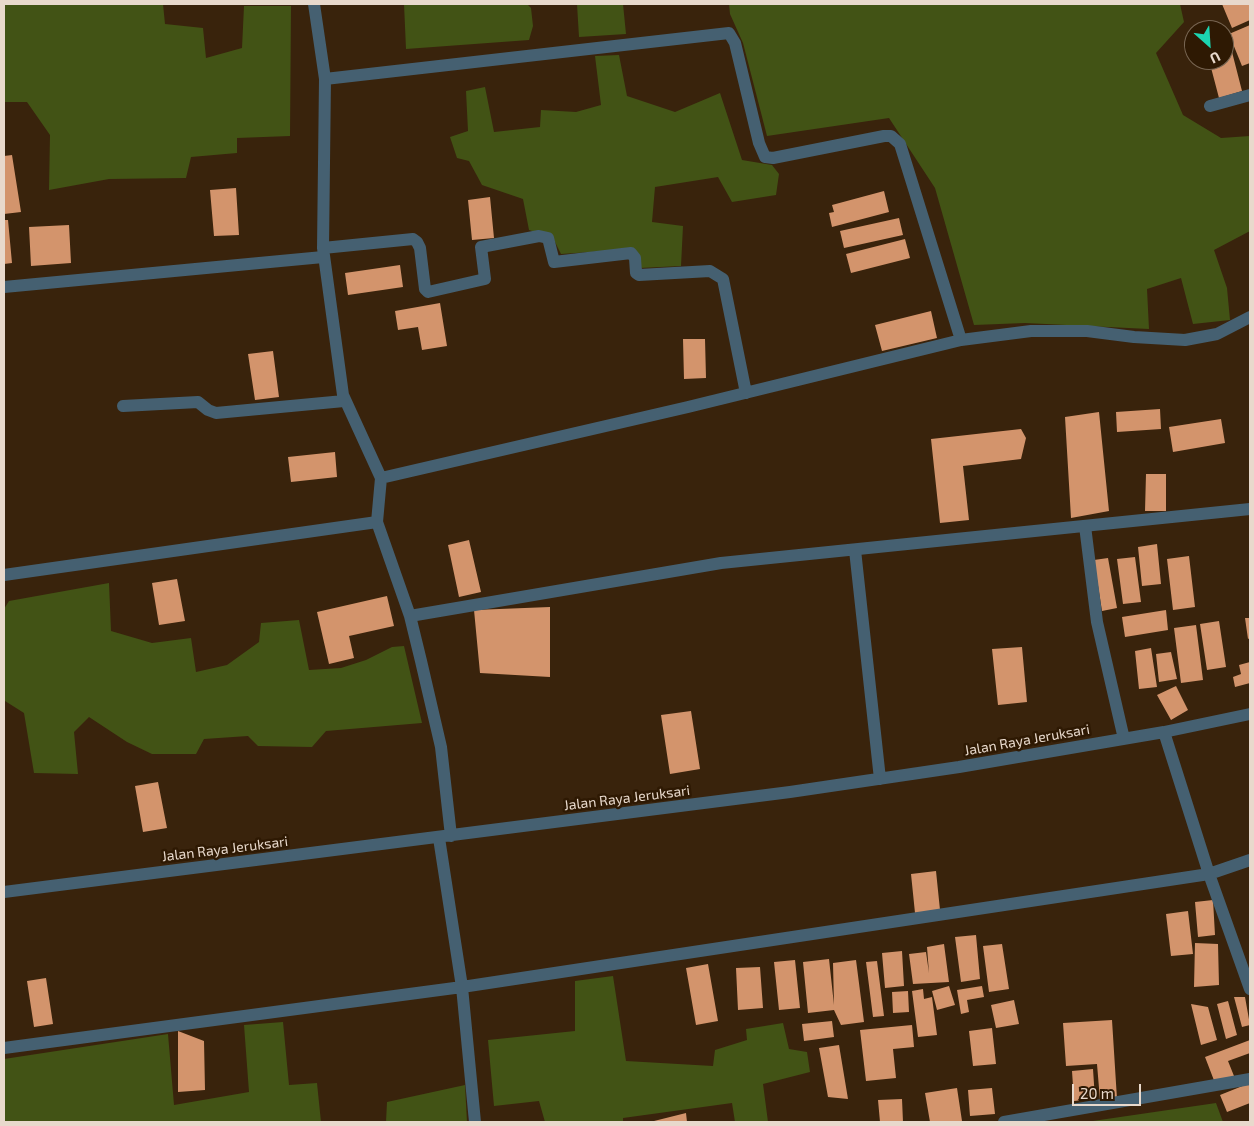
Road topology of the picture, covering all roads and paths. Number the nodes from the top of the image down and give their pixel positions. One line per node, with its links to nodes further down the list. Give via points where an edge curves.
1 (314, 4): 2 (street)
2 (325, 79): 5 (street); 8 (street, via 729,34 735,43 765,157 884,136 891,136 900,144)
3 (1250, 95): 4 (street)
4 (1210, 106)
5 (322, 254): 6 (street, via 302,259); 9 (street, via 413,239 420,248 428,292 485,278 481,246 539,236 548,238 554,262 631,253 638,275 710,271 723,279); 10 (street)
6 (4, 287)
7 (1250, 317): 8 (street, via 1217,334 1185,340 1134,338 1086,330 1031,331)
8 (961, 340): 9 (street)
9 (746, 393): 12 (street)
10 (344, 402): 11 (street, via 216,413 198,402); 12 (street)
11 (123, 406)
12 (381, 478): 14 (street)
13 (1250, 509): 15 (street)
14 (377, 522): 17 (street); 18 (street)
15 (1085, 526): 16 (street); 21 (street, via 1097,622)
16 (855, 550): 18 (street, via 721,563); 22 (street)
17 (4, 575)
18 (410, 616): 23 (street, via 441,747)
19 (1250, 714): 20 (street, Jalan Raya Jeruksari)
20 (1164, 732): 21 (street, Jalan Raya Jeruksari); 25 (street)
21 (1124, 739): 22 (street, Jalan Raya Jeruksari)
22 (880, 779): 23 (street, Jalan Raya Jeruksari)
23 (445, 837): 26 (street, Jalan Raya Jeruksari); 27 (street)
24 (1250, 860): 25 (street)
25 (1209, 874): 27 (street); 28 (street)
26 (4, 892)
27 (462, 987): 29 (street); 31 (street)
28 (1250, 990)
29 (4, 1048)
30 (1250, 1079): 32 (street)
31 (474, 1122)
32 (1004, 1122)

